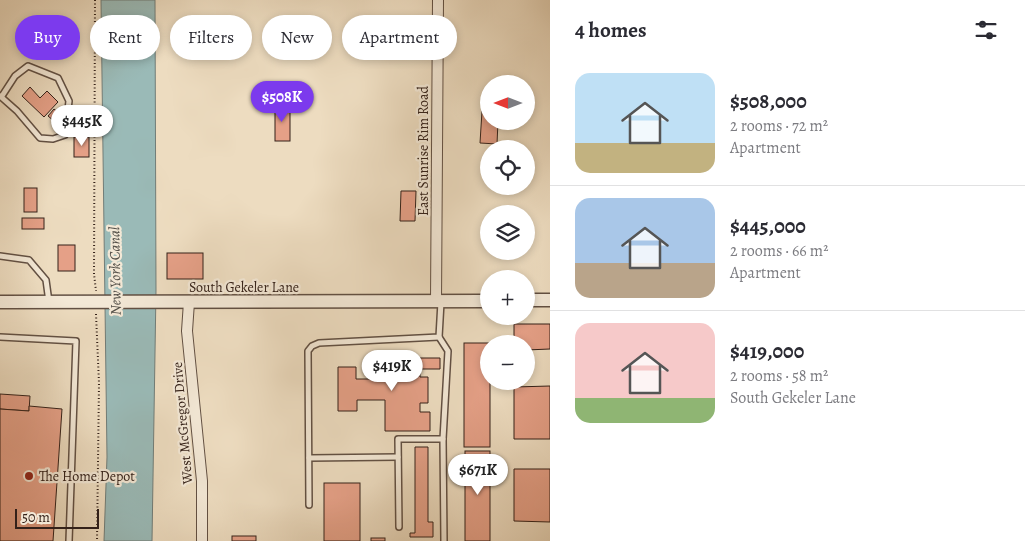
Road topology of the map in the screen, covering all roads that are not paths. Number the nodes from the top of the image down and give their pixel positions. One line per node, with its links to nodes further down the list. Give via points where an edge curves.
1 (438, 0): 9 (street, East Sunrise Rim Road)
2 (1, 96): 2 (lane, via 15,76 28,66 58,78 69,101 65,135 54,139 40,138)
3 (0, 256): 10 (lane, via 29,260 46,280)
4 (535, 300): 5 (street)
5 (550, 300)
6 (480, 301): 9 (street, South Gekeler Lane)
7 (0, 302): 10 (street, South Gekeler Lane)
8 (188, 302): 9 (street, South Gekeler Lane); 10 (street, South Gekeler Lane); 19 (street, West McGregor Drive, via 187,331 202,481)
9 (439, 302): 12 (lane)
10 (50, 303)
11 (0, 337): 18 (lane, via 76,341)
12 (439, 337): 13 (lane, via 448,351); 15 (lane, via 312,346 308,351)
13 (443, 439): 14 (lane, via 398,439); 20 (lane)
14 (398, 457): 15 (lane); 17 (lane)
15 (309, 458): 16 (lane)
16 (309, 505)
17 (399, 527)
18 (69, 541)
19 (202, 541)
20 (444, 541)

